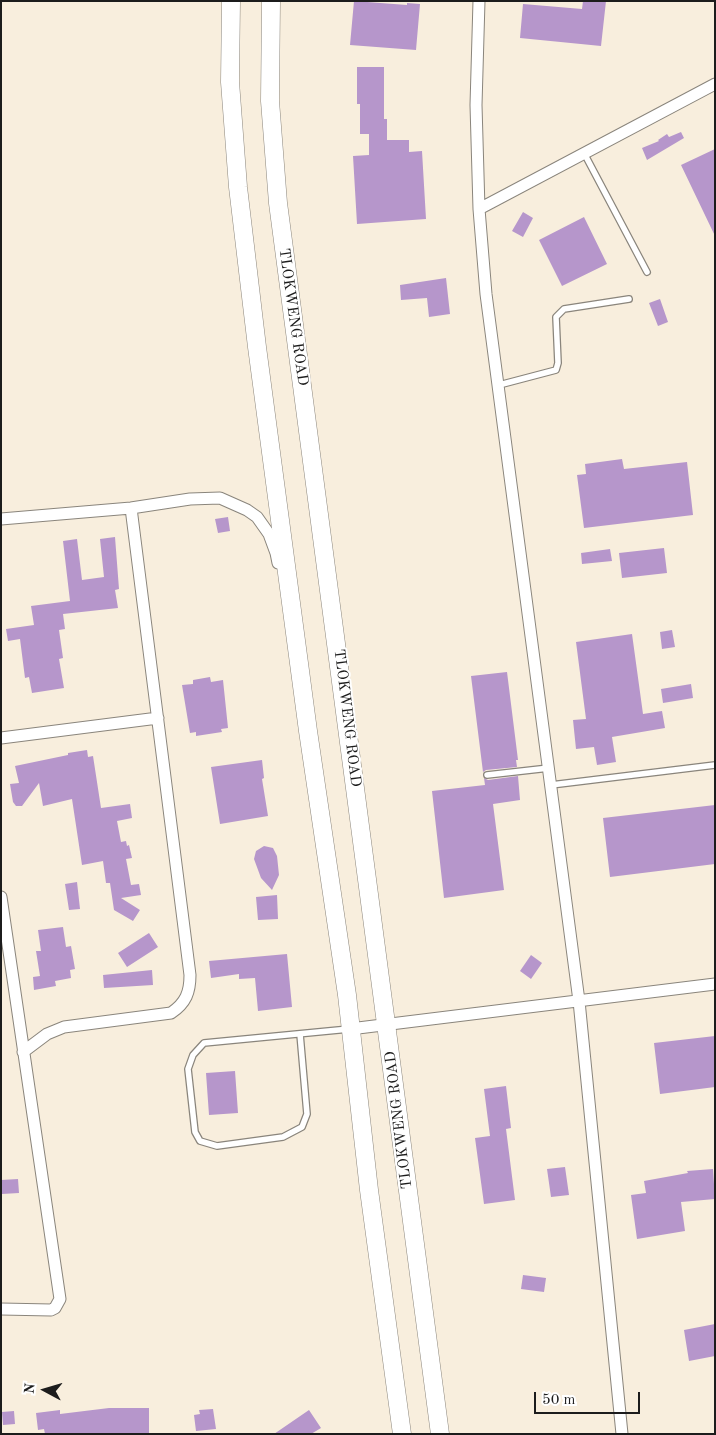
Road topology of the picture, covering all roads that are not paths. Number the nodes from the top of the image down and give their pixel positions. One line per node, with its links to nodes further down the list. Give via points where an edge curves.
1 (231, 1): 13 (main road, via 230,82 238,187)
2 (271, 1): 22 (main road, TLOKWENG ROAD, via 270,101 278,203)
3 (479, 1): 6 (street, via 476,105)
4 (715, 84): 5 (street)
5 (584, 154): 6 (street); 7 (lane)
6 (480, 209): 9 (street, via 486,294)
7 (647, 272)
8 (629, 299): 9 (lane, via 559,312 556,317 556,370)
9 (499, 385): 16 (street)
10 (131, 508): 11 (street); 12 (street); 13 (street, via 220,498 257,517 269,534 276,553 289,642)
11 (1, 519)
12 (158, 718): 14 (street); 25 (street, via 190,975 187,998 171,1013 57,1029)
13 (308, 731): 23 (main road)
14 (1, 738)
15 (715, 765): 18 (lane)
16 (549, 768): 17 (lane); 18 (street)
17 (487, 775)
18 (551, 785): 21 (street)
19 (1, 896): 25 (street)
20 (715, 984): 21 (street)
21 (579, 1001): 22 (street); 27 (street)
22 (387, 1025): 23 (street); 29 (main road, TLOKWENG ROAD)
23 (350, 1028): 24 (lane); 28 (main road)
24 (300, 1034): 24 (lane, via 307,1114 302,1127 284,1136 216,1146 200,1141 195,1132 188,1069 193,1055 204,1043)
25 (23, 1052): 26 (street, via 60,1299 52,1310)
26 (1, 1309)
27 (625, 1433)
28 (402, 1434)
29 (440, 1434)

